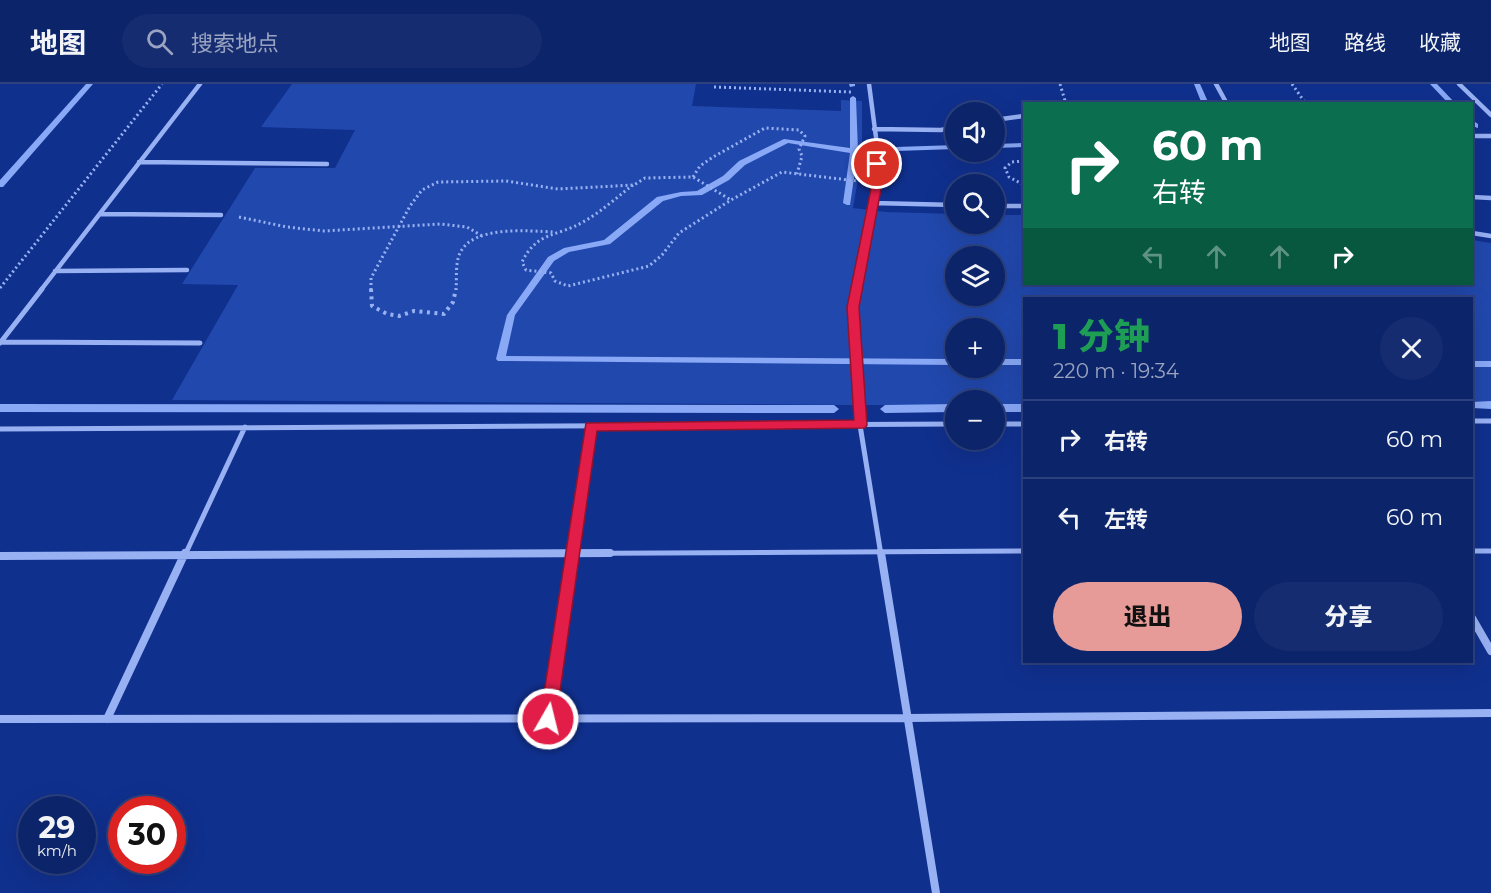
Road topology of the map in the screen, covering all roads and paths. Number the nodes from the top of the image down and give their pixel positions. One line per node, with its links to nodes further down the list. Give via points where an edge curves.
1 (162, 84): 44 (path)
2 (200, 84): 21 (street)
3 (868, 84): 9 (street)
4 (1060, 84): 10 (path)
5 (1216, 84): 11 (street)
6 (1292, 84): 12 (path)
7 (1459, 84): 13 (street)
8 (714, 87): 9 (path)
9 (870, 92): 16 (street)
10 (1065, 102)
11 (1226, 102)
12 (1305, 102)
13 (1491, 115)
14 (1023, 116): 15 (street)
15 (1005, 119)
16 (874, 129): 17 (street); 31 (street, via 877,184)
17 (945, 129)
18 (1473, 136): 19 (street)
19 (1491, 136)
20 (1023, 161): 27 (path, via 1012,162 1005,168 1011,180)
21 (139, 162): 22 (street); 35 (street)
22 (327, 164)
23 (797, 174): 24 (path, via 804,138 799,130 765,128 712,157); 25 (path); 30 (path, via 782,172)
24 (693, 177): 26 (path, via 645,178); 30 (path)
25 (860, 181)
26 (634, 185): 37 (path, via 558,189 506,181 438,182 422,190); 38 (path, via 581,222)
27 (1023, 185)
28 (1473, 197): 29 (street)
29 (1491, 198)
30 (731, 200): 38 (path, via 679,233 649,266 568,286 555,281 551,273 526,270 522,262 528,248)
31 (873, 203): 32 (street); 52 (street, via 853,307)
32 (945, 205)
33 (1005, 206): 34 (street)
34 (1023, 206)
35 (100, 214): 36 (street); 43 (street)
36 (220, 215): 37 (path, via 324,231)
37 (399, 226): 40 (path, via 467,227); 40 (path, via 371,278 372,306 399,316 414,311 444,315 453,306 460,252 465,244)
38 (554, 232): 40 (path, via 501,231)
39 (1473, 233): 41 (street)
40 (482, 236)
41 (1491, 236)
42 (187, 270): 43 (street)
43 (55, 271): 45 (street)
44 (0, 288)
45 (0, 343): 46 (street)
46 (200, 343)
47 (1473, 421): 48 (street)
48 (1491, 421)
49 (945, 424): 52 (street)
50 (1005, 424): 51 (street)
51 (1023, 424)
52 (860, 425): 53 (street); 56 (street)
53 (591, 426): 54 (street); 60 (street)
54 (245, 427): 55 (street); 61 (street)
55 (0, 429)
56 (881, 551): 57 (street); 60 (street); 66 (street)
57 (1023, 551)
58 (1473, 551): 59 (street)
59 (1491, 551)
60 (573, 553): 61 (street); 69 (street)
61 (184, 555): 62 (street); 68 (street)
62 (0, 556)
63 (1473, 620): 64 (street)
64 (1491, 651)
65 (1491, 713): 66 (street)
66 (908, 718): 69 (street); 70 (street)
67 (0, 719): 68 (street)
68 (106, 719): 69 (street)
69 (548, 719)
70 (936, 893)

